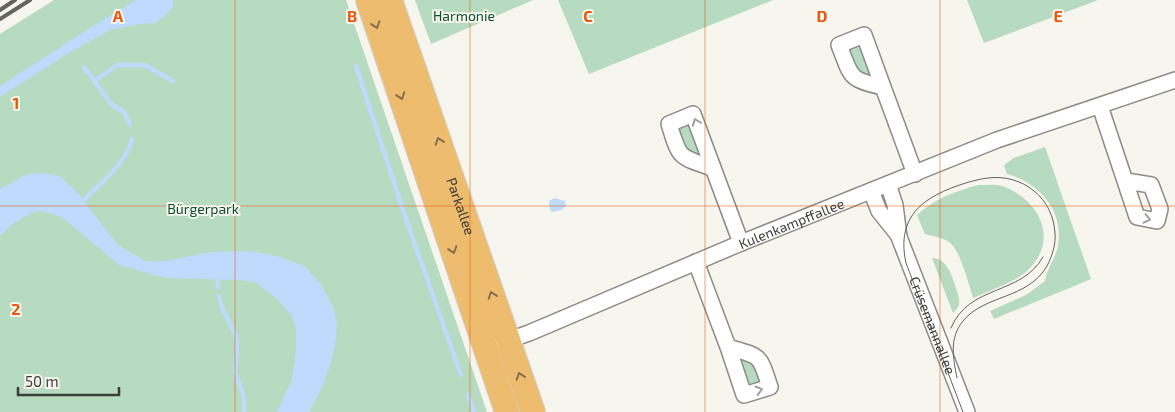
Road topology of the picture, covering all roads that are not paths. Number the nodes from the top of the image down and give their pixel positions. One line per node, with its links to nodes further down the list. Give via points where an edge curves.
1 (368, 0): 16 (main road, Parkallee, one-way to 16)
2 (390, 0): 14 (main road, Parkallee, one-way to 2)
3 (1175, 80): 5 (street, Kulenkampffallee)
4 (883, 87): 7 (street)
5 (1100, 106): 7 (street, Kulenkampffallee, via 997,140); 8 (street)
6 (712, 168): 12 (street)
7 (915, 174): 9 (street, Kulenkampffallee)
8 (1126, 181)
9 (888, 184): 10 (street, Kulenkampffallee); 11 (street, Crüsemannallee, via 895,204)
10 (871, 191): 11 (street, Crüsemannallee, via 879,211); 12 (street, Kulenkampffallee)
11 (899, 237): 19 (street, Crüsemannallee)
12 (741, 243): 13 (street, Kulenkampffallee)
13 (696, 262): 14 (street, Kulenkampffallee); 15 (street)
14 (508, 341): 16 (street, Kulenkampffallee); 18 (main road, Parkallee, one-way to 14)
15 (728, 347)
16 (486, 348): 17 (main road, Parkallee)
17 (508, 412)
18 (532, 412)
19 (967, 412)

